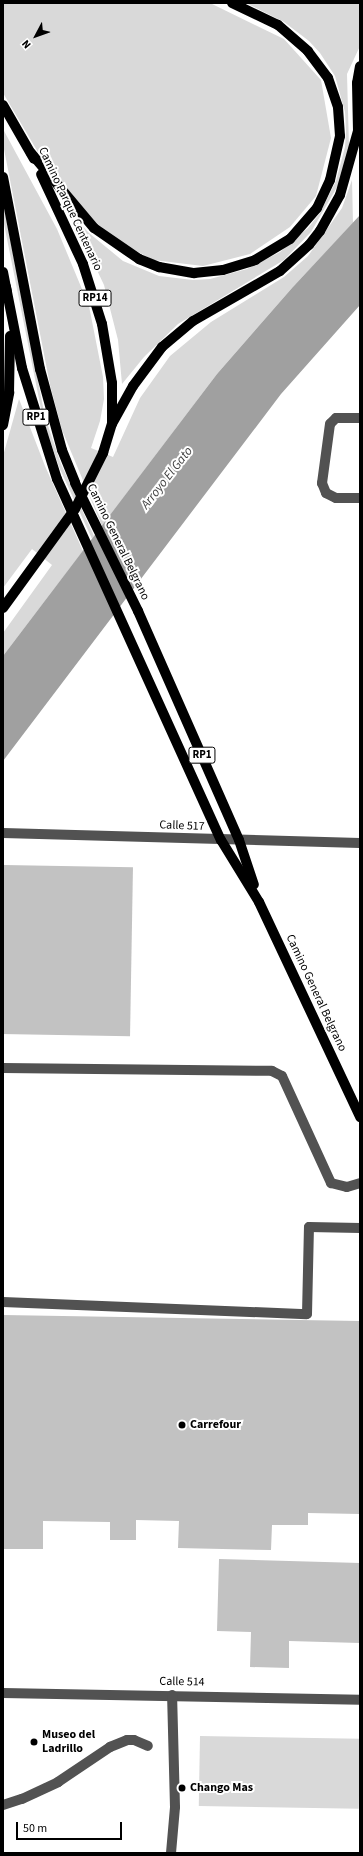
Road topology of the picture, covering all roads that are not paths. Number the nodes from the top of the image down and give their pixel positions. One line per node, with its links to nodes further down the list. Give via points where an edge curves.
1 (232, 3): 4 (main road, via 278,26 308,51 328,78 338,107 340,136 330,180 317,208 290,239 255,260 223,270 194,273 160,267 133,256 94,228)
2 (360, 66): 9 (main road, via 356,83 356,138 340,195 320,231 309,245 280,271 193,321 162,347 133,386)
3 (3, 106): 4 (main road, Camino Parque Centenario / RP14)
4 (31, 153): 9 (main road, Camino Parque Centenario / RP14, via 61,215 92,291 109,355)
5 (3, 177): 15 (main road, Camino General Belgrano / RP1, via 50,412 75,483 138,611)
6 (3, 272): 7 (main road, RP1)
7 (6, 287): 10 (main road, via 11,369); 14 (main road, Camino General Belgrano / RP1, via 22,368 57,479)
8 (360, 418): 11 (street, via 336,418 330,424 322,483 326,493 336,498)
9 (112, 424): 12 (main road, Camino Parque Centenario / RP14, via 103,453 75,509)
10 (3, 425)
11 (360, 498)
12 (3, 608)
13 (3, 833): 14 (street, Calle 517)
14 (221, 840): 15 (street, Calle 517); 17 (main road, Camino General Belgrano / RP1)
15 (239, 840): 16 (street, Calle 517); 17 (main road, Camino General Belgrano / RP1)
16 (360, 843)
17 (260, 902): 19 (main road, Camino General Belgrano / RP1)
18 (3, 1068): 20 (street, via 272,1071 282,1076 331,1183 343,1187)
19 (360, 1117)
20 (360, 1183)
21 (360, 1228): 22 (street, via 309,1227 307,1314)
22 (3, 1302)
23 (3, 1693): 24 (street, Calle 514)
24 (172, 1695): 25 (street, Calle 514); 28 (street, via 175,1807)
25 (360, 1700)
26 (148, 1746): 27 (street, via 127,1740 110,1747 58,1782 22,1800)
27 (3, 1805)
28 (171, 1853)

